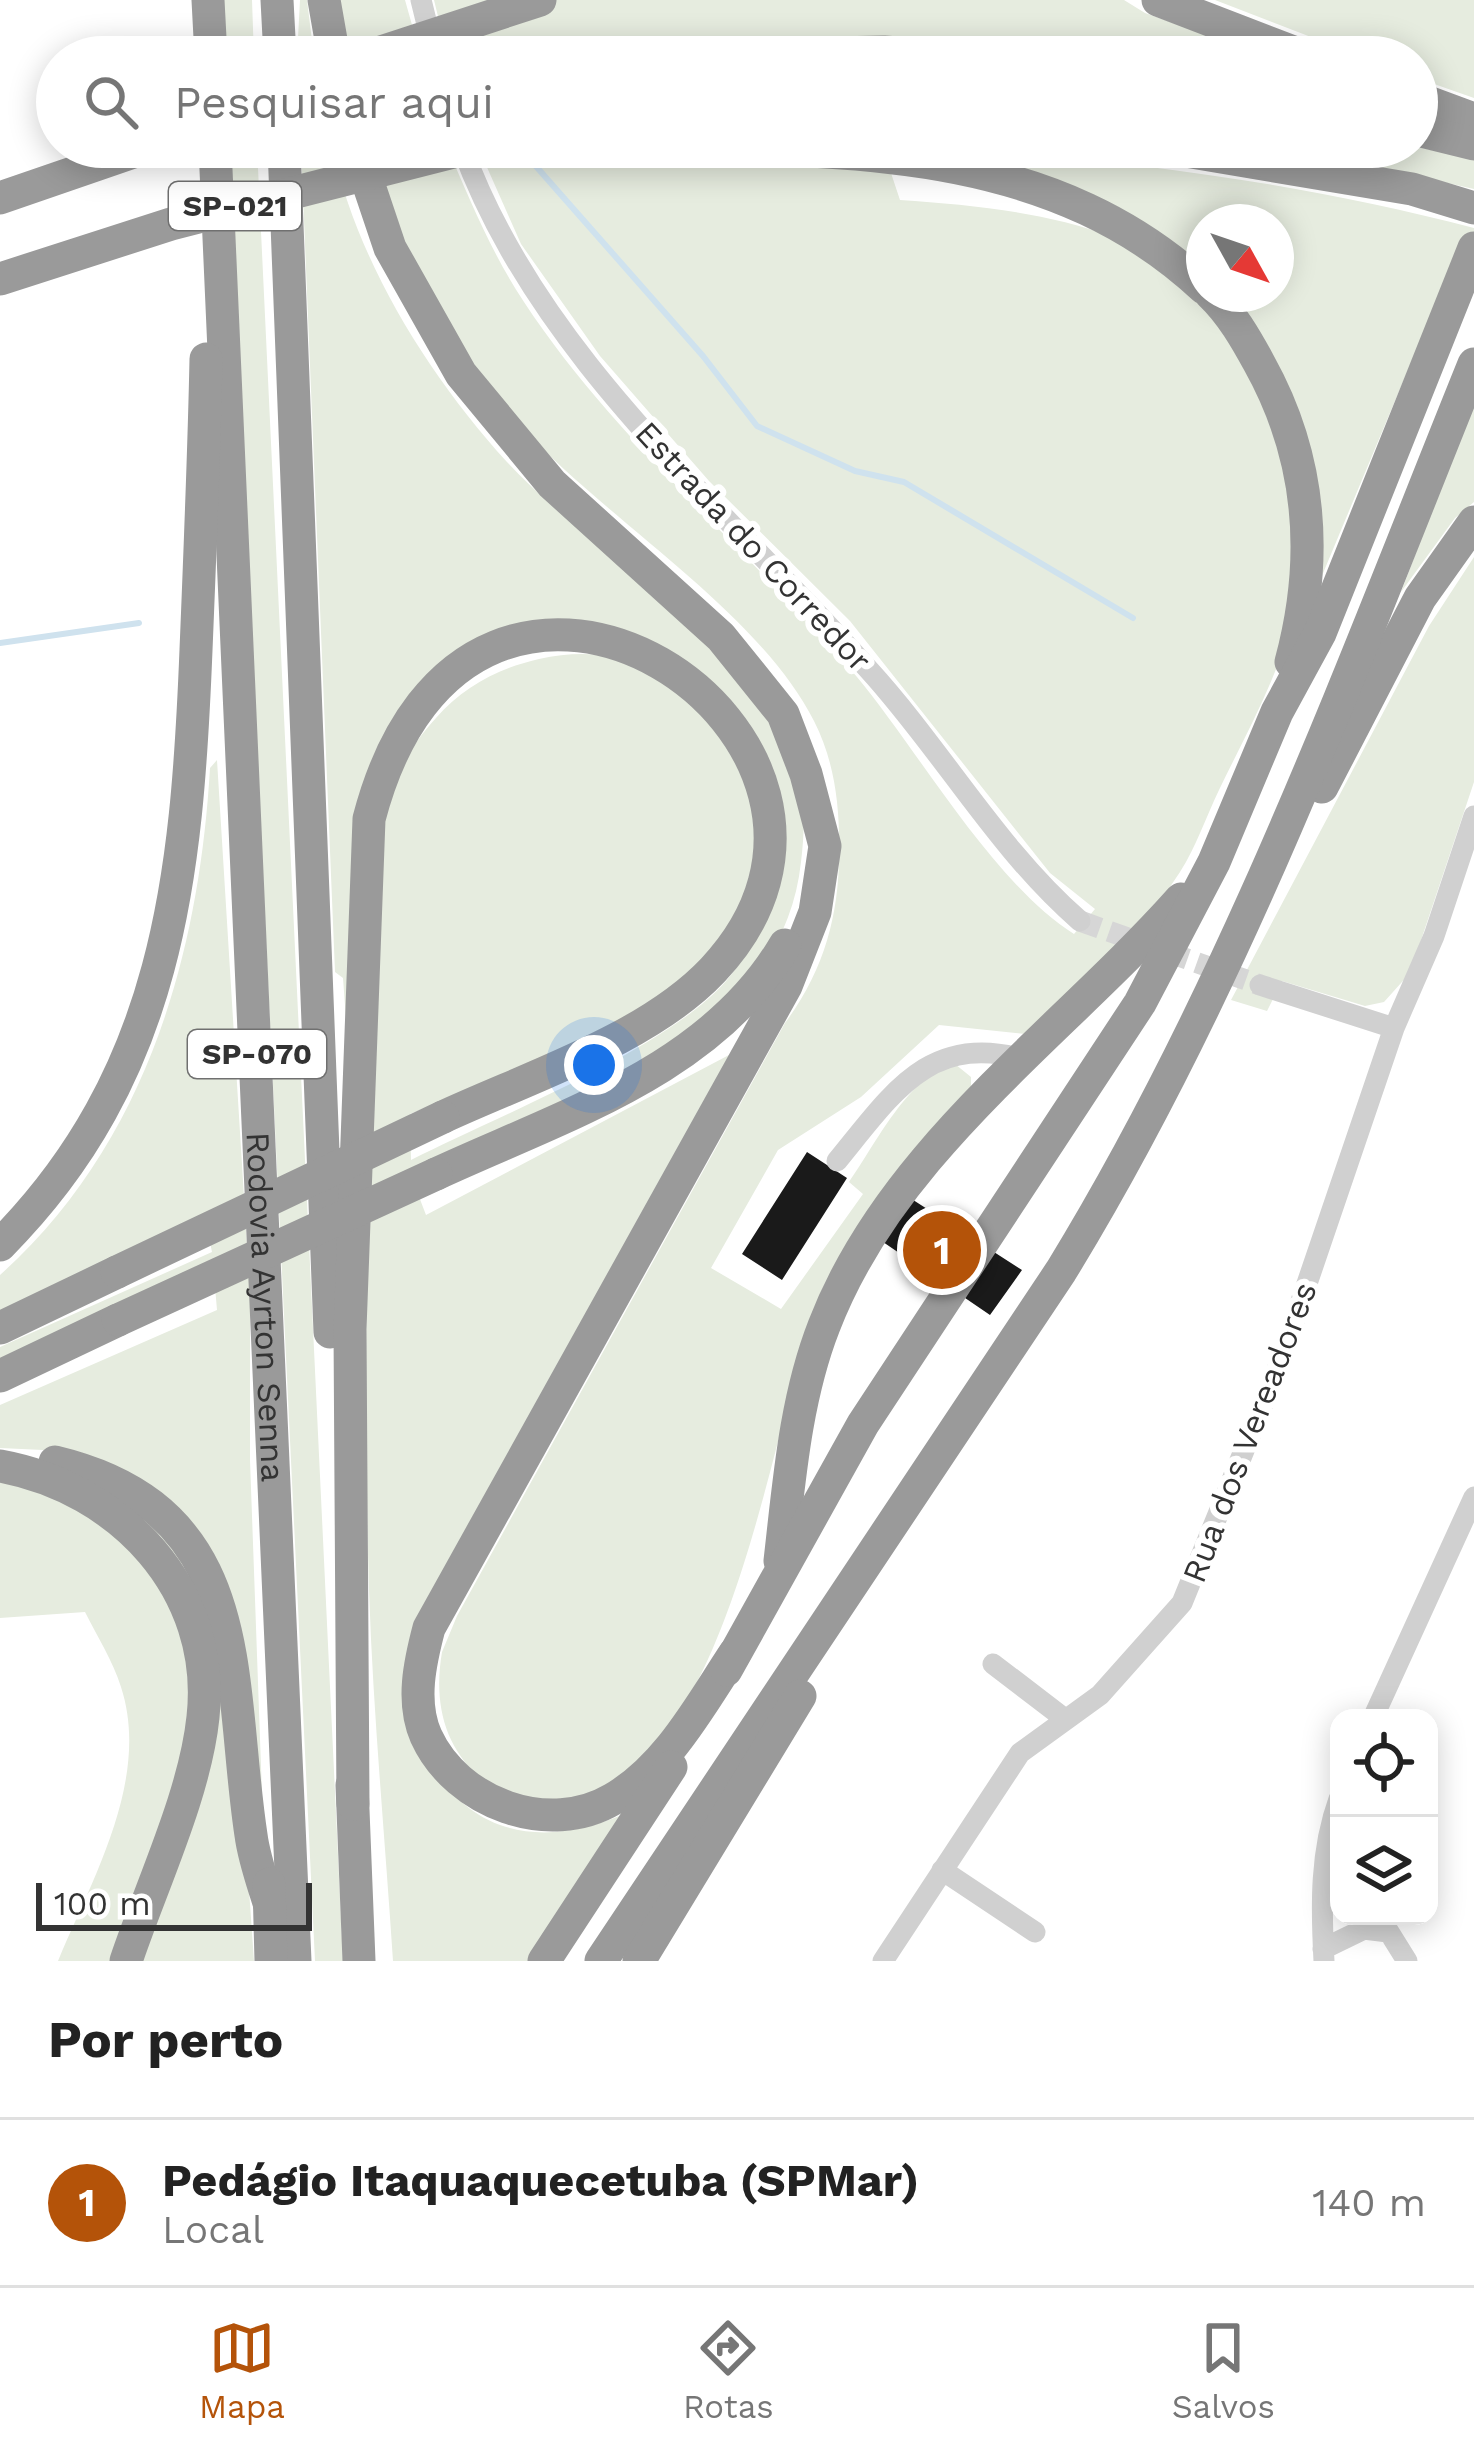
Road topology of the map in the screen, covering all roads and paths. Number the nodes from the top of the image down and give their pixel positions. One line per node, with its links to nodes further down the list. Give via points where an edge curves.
1 (208, 0): 7 (highway)
2 (278, 0): 8 (highway)
3 (323, 0): 9 (highway)
4 (421, 0): 11 (street)
5 (540, 0): 10 (highway, bridge)
6 (1158, 0): 12 (highway)
7 (209, 36)
8 (279, 36)
9 (330, 36)
10 (429, 36)
11 (430, 36)
12 (1251, 36)
13 (1438, 106): 14 (highway)
14 (1474, 119)
15 (1438, 135): 16 (highway)
16 (1474, 144)
17 (85, 168): 26 (highway)
18 (211, 168): 44 (highway, via 197,640 178,899 134,1049 104,1111)
19 (213, 168): 49 (highway, Rodovia Ayrton Senna / SP-070)
20 (285, 168): 56 (highway, Rodovia Ayrton Senna / SP-070)
21 (363, 168): 35 (highway, via 390,248 461,374 552,484 762,683 796,743)
22 (389, 168): 30 (highway, SP-021, bridge, via 194,217)
23 (472, 168): 38 (street, Estrada do Corredor, via 512,250 576,346 700,493 872,672 1030,871)
24 (971, 168): 29 (highway, via 1113,218)
25 (1287, 168): 27 (highway)
26 (0, 198)
27 (1474, 208)
28 (1474, 248): 34 (highway, via 1320,633)
29 (1186, 273)
30 (0, 279)
31 (1223, 312): 34 (highway, via 1269,381 1306,500 1308,588)
32 (1474, 364): 40 (highway)
33 (1474, 522): 40 (highway, via 1420,598)
34 (1277, 712): 37 (highway)
35 (811, 803): 47 (highway, bridge, via 799,909 766,977 714,1032 638,1080); 52 (highway, via 824,876 801,953 452,1579 419,1665 418,1702 426,1736 469,1787 520,1813 585,1812 640,1781)
36 (1474, 816): 41 (street, Rua dos Vereadores)
37 (1214, 862): 42 (highway); 51 (highway, via 1128,1023 915,1341)
38 (1081, 921)
39 (1260, 985): 41 (street)
40 (1213, 989): 46 (highway, via 1096,1215)
41 (1394, 1028): 55 (street, Rua dos Vereadores, via 1204,1562 1157,1638)
42 (1026, 1060): 43 (street, via 968,1050 923,1068); 51 (highway, via 927,1157 842,1288 808,1383)
43 (837, 1161)
44 (0, 1245)
45 (0, 1328): 56 (highway, bridge, via 117,1272 443,1118 655,1017 713,970 753,914 767,844 765,808 736,731 671,666 627,645 569,635 493,650 466,664 401,730 387,757 369,819 350,1328)
46 (996, 1370): 69 (highway); 70 (highway)
47 (0, 1376)
48 (0, 1462): 59 (highway, via 58,1462 119,1485 153,1508 209,1578 233,1648 251,1839); 64 (highway, via 66,1485 131,1527 176,1583 200,1646 198,1750)
49 (275, 1463): 59 (highway, via 263,1585); 66 (highway, Rodovia Ayrton Senna / SP-070)
50 (1474, 1497): 54 (street)
51 (778, 1578): 52 (highway)
52 (735, 1653): 68 (highway)
53 (993, 1664): 55 (street)
54 (1377, 1709)
55 (1065, 1719): 58 (street, Rua dos Vereadores, via 1021,1753)
56 (352, 1804): 67 (highway, Rodovia Ayrton Senna / SP-070)
57 (1330, 1853): 63 (street, via 1321,1890)
58 (942, 1870): 62 (street); 71 (street, Rua dos Vereadores)
59 (270, 1906): 65 (highway)
60 (1381, 1925): 63 (street)
61 (1385, 1925): 72 (street)
62 (1036, 1931)
63 (1323, 1955)
64 (126, 1961)
65 (271, 1961)
66 (296, 1961)
67 (359, 1961)
68 (544, 1961)
69 (601, 1961)
70 (639, 1961)
71 (883, 1961)
72 (1407, 1961)

